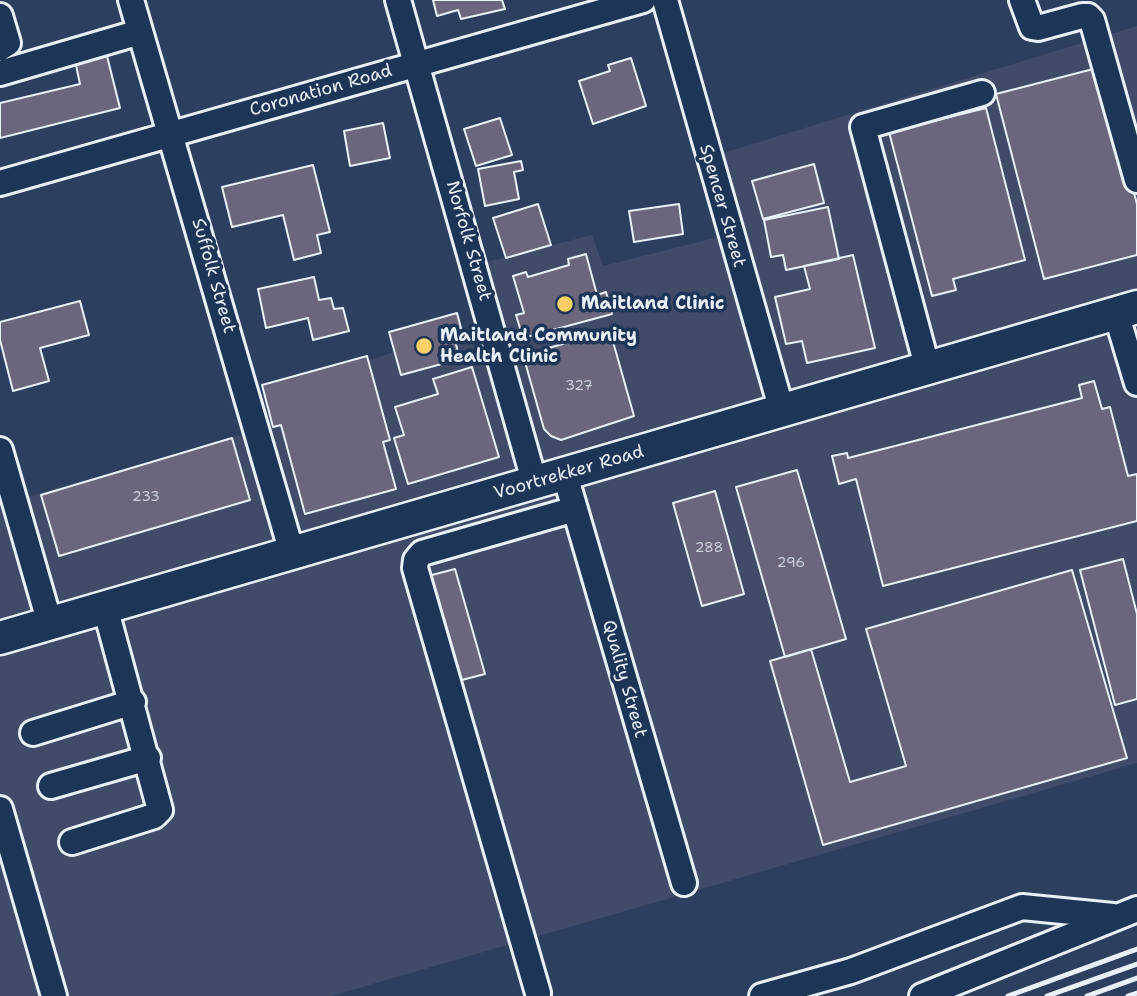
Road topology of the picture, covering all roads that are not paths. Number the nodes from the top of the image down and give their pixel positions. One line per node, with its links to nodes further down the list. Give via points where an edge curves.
1 (131, 0): 7 (street, Suffolk Street)
2 (398, 0): 9 (street, Norfolk Street)
3 (643, 0): 9 (street, Coronation Road)
4 (665, 0): 18 (street, Spencer Street)
5 (1022, 0): 13 (street, via 1032,27 1082,16 1092,20)
6 (0, 16): 8 (street, via 8,43)
7 (140, 32): 10 (street); 12 (street, Suffolk Street)
8 (0, 48)
9 (416, 63): 12 (street, Coronation Road); 20 (street, Norfolk Street)
10 (0, 73)
11 (982, 93): 16 (street, via 863,127)
12 (170, 134): 14 (street, Coronation Road); 22 (street, Suffolk Street)
13 (1137, 180)
14 (0, 183)
15 (1127, 310): 16 (main road, Voortrekker Road); 17 (street)
16 (929, 370): 18 (main road, Voortrekker Road)
17 (1137, 383)
18 (782, 411): 20 (main road, Voortrekker Road)
19 (0, 450): 24 (street)
20 (550, 479): 21 (street, Quality Street); 22 (main road, Voortrekker Road)
21 (575, 509): 32 (street, Quality Street); 35 (street, via 422,553 415,568)
22 (292, 553): 23 (main road, Voortrekker Road)
23 (105, 607): 24 (main road, Voortrekker Road); 26 (street)
24 (50, 624): 25 (main road, Voortrekker Road)
25 (0, 638)
26 (133, 702): 27 (street); 28 (street)
27 (33, 733)
28 (148, 758): 29 (street); 31 (street, via 160,799 158,814)
29 (51, 786)
30 (0, 809): 36 (street)
31 (72, 842)
32 (684, 883)
33 (1137, 909): 34 (street)
34 (1113, 916): 37 (street, via 1021,907 851,971); 38 (street)
35 (538, 993)
36 (54, 996)
37 (761, 996)
38 (922, 996)

